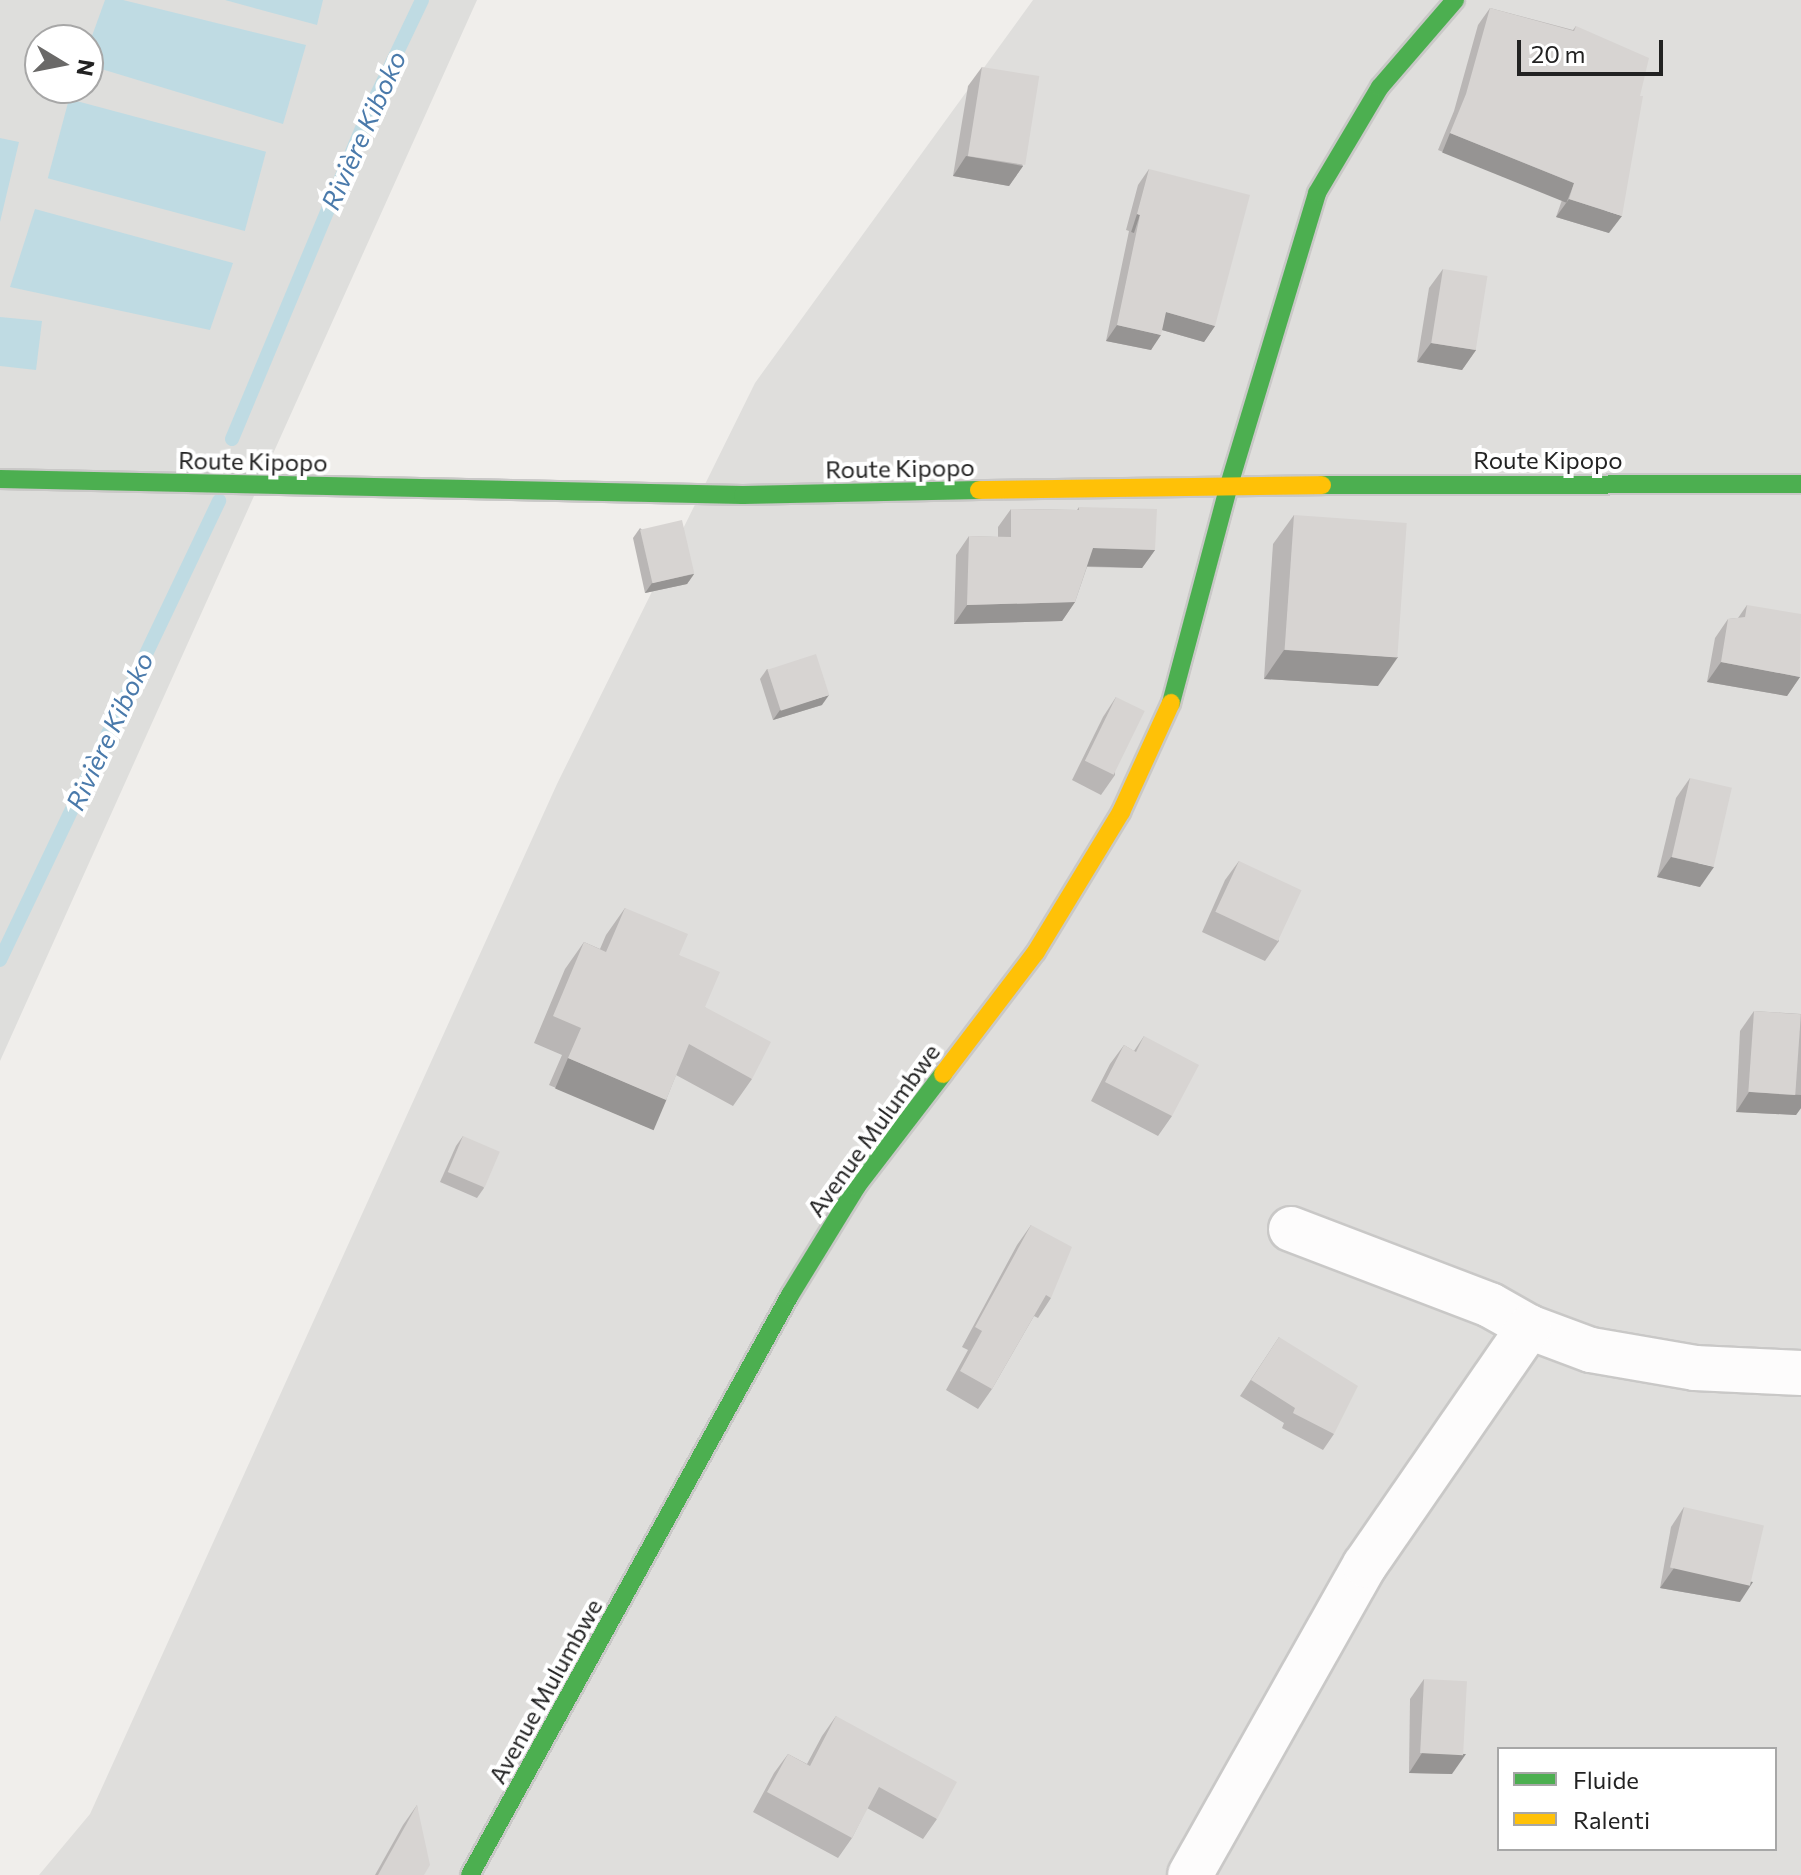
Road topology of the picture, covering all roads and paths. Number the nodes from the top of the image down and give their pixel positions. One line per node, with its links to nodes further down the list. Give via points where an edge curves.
1 (1455, 0): 4 (street, Avenue Mulumbwe, via 1380,87 1317,193)
2 (0, 479): 4 (street, Route Kipopo, via 743,495)
3 (1801, 484): 4 (street, Route Kipopo)
4 (1229, 485): 8 (street, Avenue Mulumbwe, via 1170,708 1121,812 1036,952 857,1186 798,1281)
5 (1291, 1229): 6 (street, via 1490,1305)
6 (1529, 1327): 7 (street, via 1591,1350 1695,1368); 9 (street, via 1365,1565)
7 (1801, 1373)
8 (470, 1875)
9 (1190, 1875)

